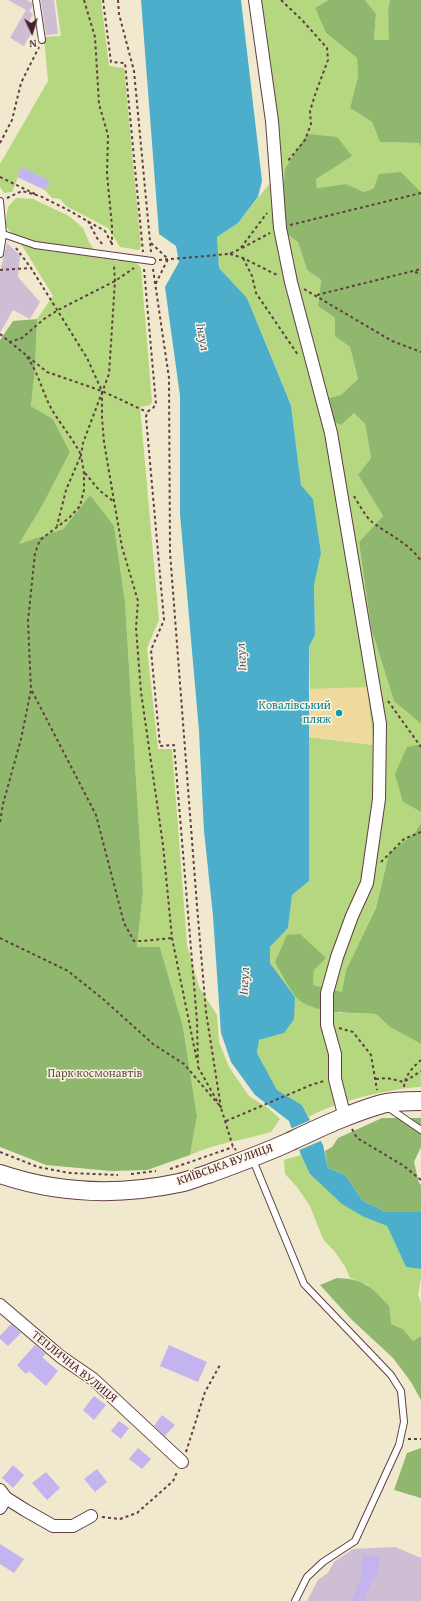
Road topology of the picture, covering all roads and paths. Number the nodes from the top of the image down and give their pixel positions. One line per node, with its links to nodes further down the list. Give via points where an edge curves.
1 (36, 0): 7 (lane)
2 (84, 0): 18 (path, via 95,37 99,104 108,135 107,174)
3 (103, 0): 24 (path, via 111,62 125,63)
4 (118, 0): 25 (path, via 119,14 134,71)
5 (255, 0): 16 (street, via 272,121)
6 (281, 0): 9 (path, via 327,48 328,60 310,111 311,124 305,140)
7 (42, 40): 8 (path, via 21,83 12,120)
8 (0, 143)
9 (284, 166)
10 (0, 177): 12 (path)
11 (421, 193): 16 (path)
12 (40, 196): 13 (path, via 22,192); 15 (path)
13 (0, 201): 17 (lane)
14 (269, 209): 19 (path)
15 (88, 221): 18 (path, via 105,231); 22 (path, via 97,238)
16 (280, 228): 19 (path); 32 (street)
17 (3, 234): 20 (lane); 22 (lane, via 35,245); 26 (path, via 23,255)
18 (112, 245): 22 (path)
19 (240, 249): 21 (path)
20 (0, 254)
21 (229, 254): 23 (path); 25 (path)
22 (113, 255): 24 (lane); 31 (path)
23 (243, 258): 32 (path); 38 (path, via 252,276 256,293)
24 (143, 260): 25 (lane); 31 (path); 41 (path, via 156,404)
25 (152, 261): 65 (path, via 169,378 170,552 206,1012)
26 (31, 268): 28 (path); 34 (path)
27 (421, 269): 29 (path)
28 (0, 270)
29 (414, 272): 30 (path); 33 (path)
30 (421, 274)
31 (115, 281): 34 (path); 40 (path, via 109,374)
32 (291, 282): 33 (path); 53 (street, via 331,433 380,724 380,799)
33 (317, 295): 37 (path, via 392,341)
34 (58, 310): 36 (path, via 22,338); 40 (path, via 87,358)
35 (0, 334): 36 (path)
36 (9, 342): 39 (path)
37 (421, 352)
38 (299, 356)
39 (27, 357): 40 (path, via 47,372); 42 (path, via 51,408)
40 (102, 391): 41 (path); 42 (path); 45 (path, via 104,442)
41 (147, 412): 58 (path, via 164,620 151,650 160,746 174,745 197,1021)
42 (81, 455): 43 (path); 46 (path, via 66,490)
43 (84, 473): 45 (path, via 98,490); 46 (path, via 84,490 80,506)
44 (352, 490): 47 (path, via 371,521 400,540)
45 (114, 501): 55 (path, via 122,547 138,601 136,628 141,692 164,845)
46 (56, 527): 48 (path, via 40,540 34,554 28,621)
47 (421, 562)
48 (31, 690): 51 (path); 55 (path, via 96,815 124,924 134,941)
49 (386, 698): 50 (path)
50 (421, 747)
51 (0, 822)
52 (421, 832): 53 (path, via 404,838 376,867)
53 (367, 882): 56 (street, via 337,957 327,993)
54 (0, 938): 65 (path, via 68,972 103,999 153,1044 184,1064)
55 (172, 938): 58 (path)
56 (327, 1025): 60 (path, via 353,1032 371,1055); 67 (street, via 335,1054)
57 (421, 1060): 62 (path, via 410,1070)
58 (198, 1067): 65 (path)
59 (421, 1071): 62 (path)
60 (376, 1079): 62 (path, via 387,1078); 64 (path, via 377,1096)
61 (320, 1082): 66 (path)
62 (404, 1082): 63 (path, via 404,1092)
63 (414, 1101): 64 (street, КИЇВСЬКА ВУЛИЦЯ)
64 (383, 1104): 67 (street, КИЇВСЬКА ВУЛИЦЯ); 68 (lane)
65 (221, 1108): 66 (path)
66 (226, 1121): 69 (path)
67 (338, 1121): 71 (street, КИЇВСЬКА ВУЛИЦЯ); 77 (path, via 357,1138 404,1166)
68 (421, 1130)
69 (233, 1147): 71 (path); 72 (path)
70 (0, 1152): 76 (path, via 38,1167 64,1172)
71 (247, 1160): 74 (street, КИЇВСЬКА ВУЛИЦЯ, via 180,1183 140,1190 98,1192 58,1189); 85 (lane, via 255,1165 304,1284 391,1375 401,1391 404,1422 399,1445 355,1541 323,1562 307,1577)
72 (166, 1170)
73 (159, 1171): 75 (path)
74 (0, 1174)
75 (131, 1174)
76 (123, 1175)
77 (421, 1180)
78 (0, 1305): 81 (street, ТЕПЛИЧНА ВУЛИЦЯ, via 62,1357 93,1379)
79 (410, 1439): 80 (path)
80 (421, 1439)
81 (182, 1462)
82 (3, 1494): 83 (street); 84 (street, via 24,1510 53,1526 73,1526)
83 (0, 1508)
84 (91, 1516)
85 (296, 1601)

